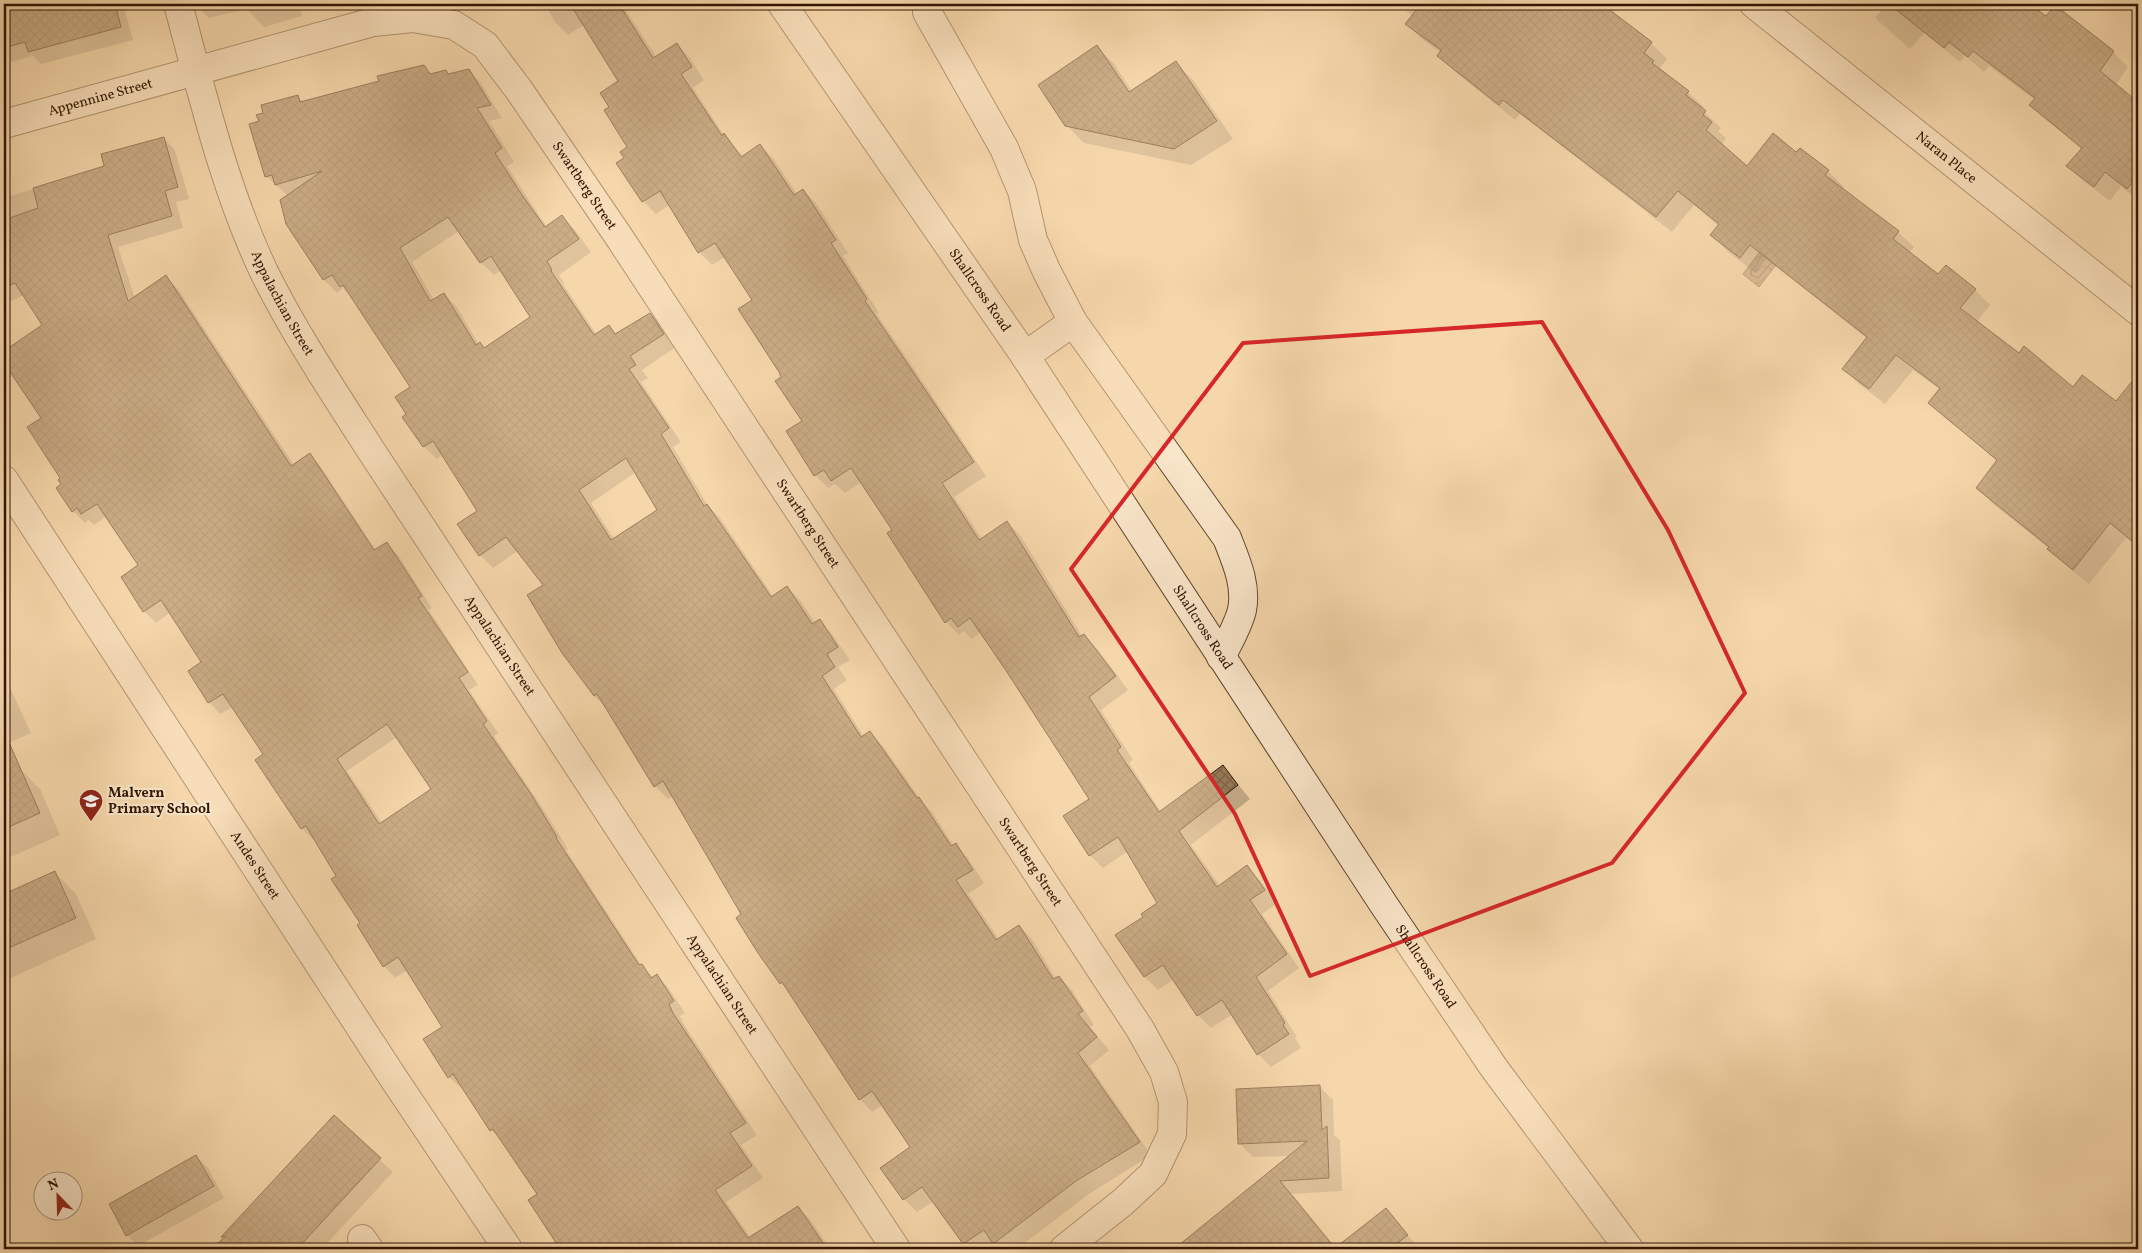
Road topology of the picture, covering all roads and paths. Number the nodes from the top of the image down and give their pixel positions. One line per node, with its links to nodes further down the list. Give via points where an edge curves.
1 (178, 4): 5 (street, Appalachian Street)
2 (782, 4): 9 (street, Shallcross Road)
3 (1754, 4): 7 (street, Naran Place)
4 (927, 12): 8 (street, via 1004,148 1022,191 1033,240)
5 (196, 70): 6 (street, Appennine Street); 14 (street, Appalachian Street, via 230,187 265,273 305,346); 15 (street, Swartberg Street, via 373,22 414,18 454,25 486,45 619,237 1140,1028 1164,1072 1173,1102 1172,1134 1154,1174)
6 (4, 124)
7 (2138, 311)
8 (1073, 322): 9 (street); 11 (street, via 1227,538 1244,593 1242,612)
9 (1025, 356): 11 (street, Shallcross Road)
10 (4, 480): 13 (street, Andes Street)
11 (1221, 658): 12 (street, Shallcross Road, via 1384,905)
12 (1616, 1245)
13 (508, 1249)
14 (896, 1249)
15 (1064, 1249)

